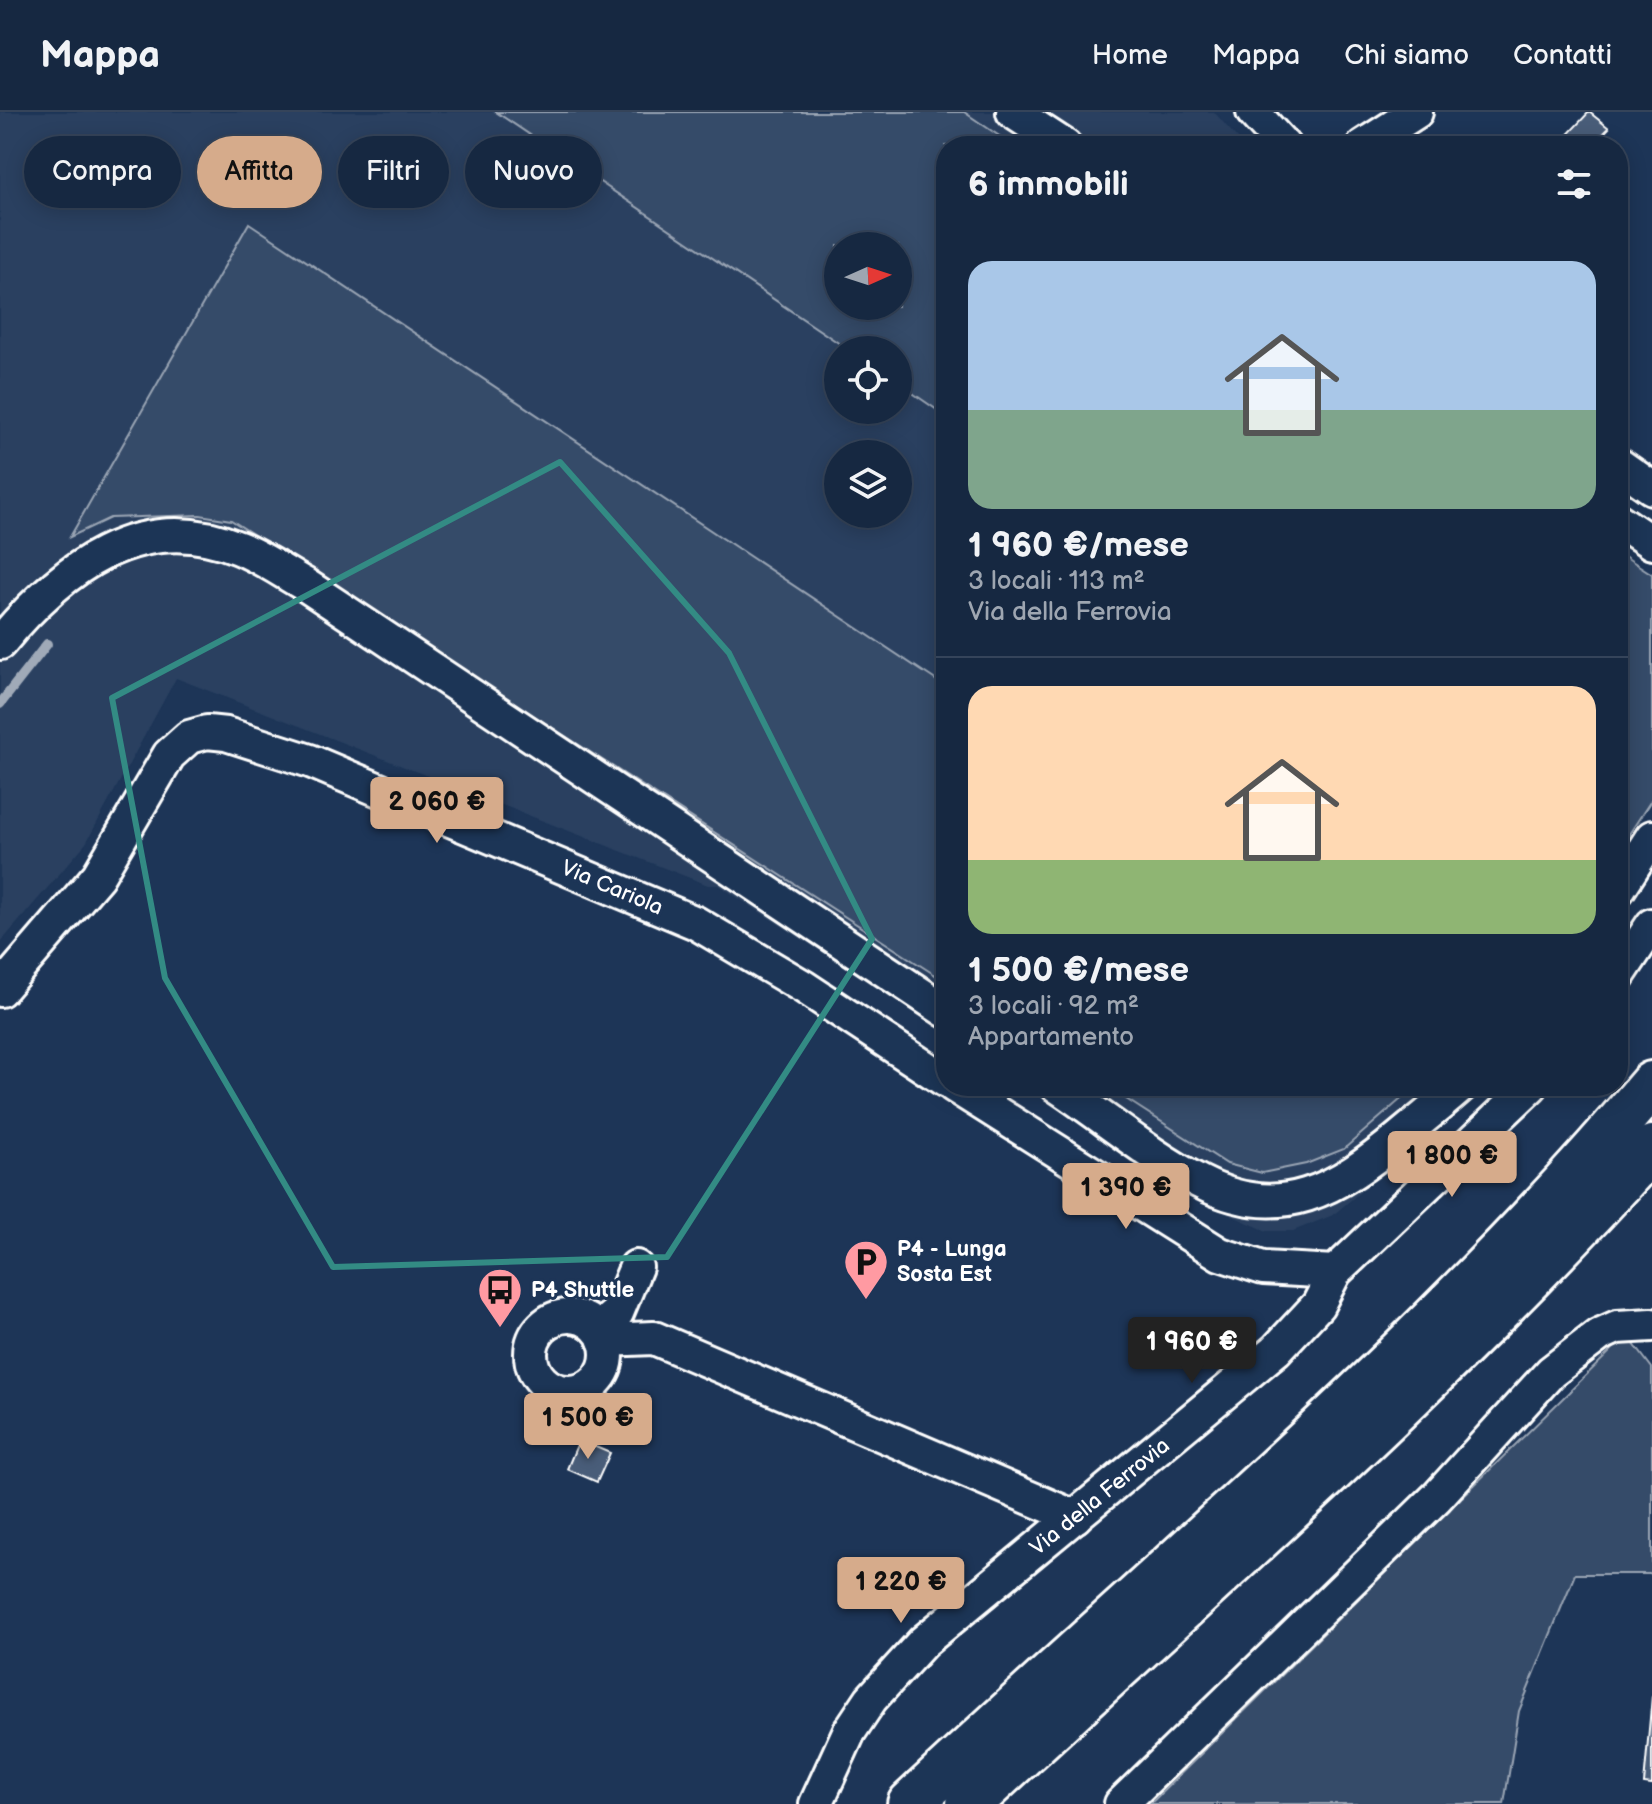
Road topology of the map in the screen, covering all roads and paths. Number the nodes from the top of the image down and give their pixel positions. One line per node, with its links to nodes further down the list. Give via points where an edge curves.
1 (1013, 112): 4 (street)
2 (1253, 112): 5 (street)
3 (1416, 112): 6 (street)
4 (1050, 136)
5 (1275, 136)
6 (1379, 136)
7 (1628, 471): 8 (street)
8 (1652, 488)
9 (1628, 527): 10 (street)
10 (1652, 543)
11 (0, 643): 17 (street, via 60,579 88,559 120,546 159,537 200,537 239,548 317,592)
12 (1652, 837): 13 (street)
13 (1628, 874)
14 (1652, 925): 15 (street)
15 (1628, 961)
16 (0, 990): 18 (street, Via Cariola, via 98,876 169,755 189,737 207,732 310,761 696,923)
17 (936, 1004)
18 (936, 1074)
19 (1651, 1084): 29 (highway, via 1362,1387 1127,1608)
20 (969, 1096): 26 (street, via 1220,1254 1263,1268)
21 (1072, 1096): 22 (street, via 1198,1181 1262,1200 1311,1195 1345,1180)
22 (1449, 1096)
23 (1520, 1096): 26 (street)
24 (1652, 1148): 29 (highway, via 1395,1413 1225,1573)
25 (636, 1267): 28 (street, via 617,1313 601,1335 654,1338)
26 (1335, 1272): 28 (street, Via della Ferrovia, via 1318,1305 1276,1350)
27 (1652, 1325): 33 (street, via 1617,1327 1559,1365 1437,1497)
28 (1075, 1517): 30 (street, Via della Ferrovia, via 899,1666 849,1732)
29 (999, 1749): 31 (highway); 32 (highway)
30 (816, 1804)
31 (910, 1804)
32 (969, 1804)
33 (1121, 1804)

